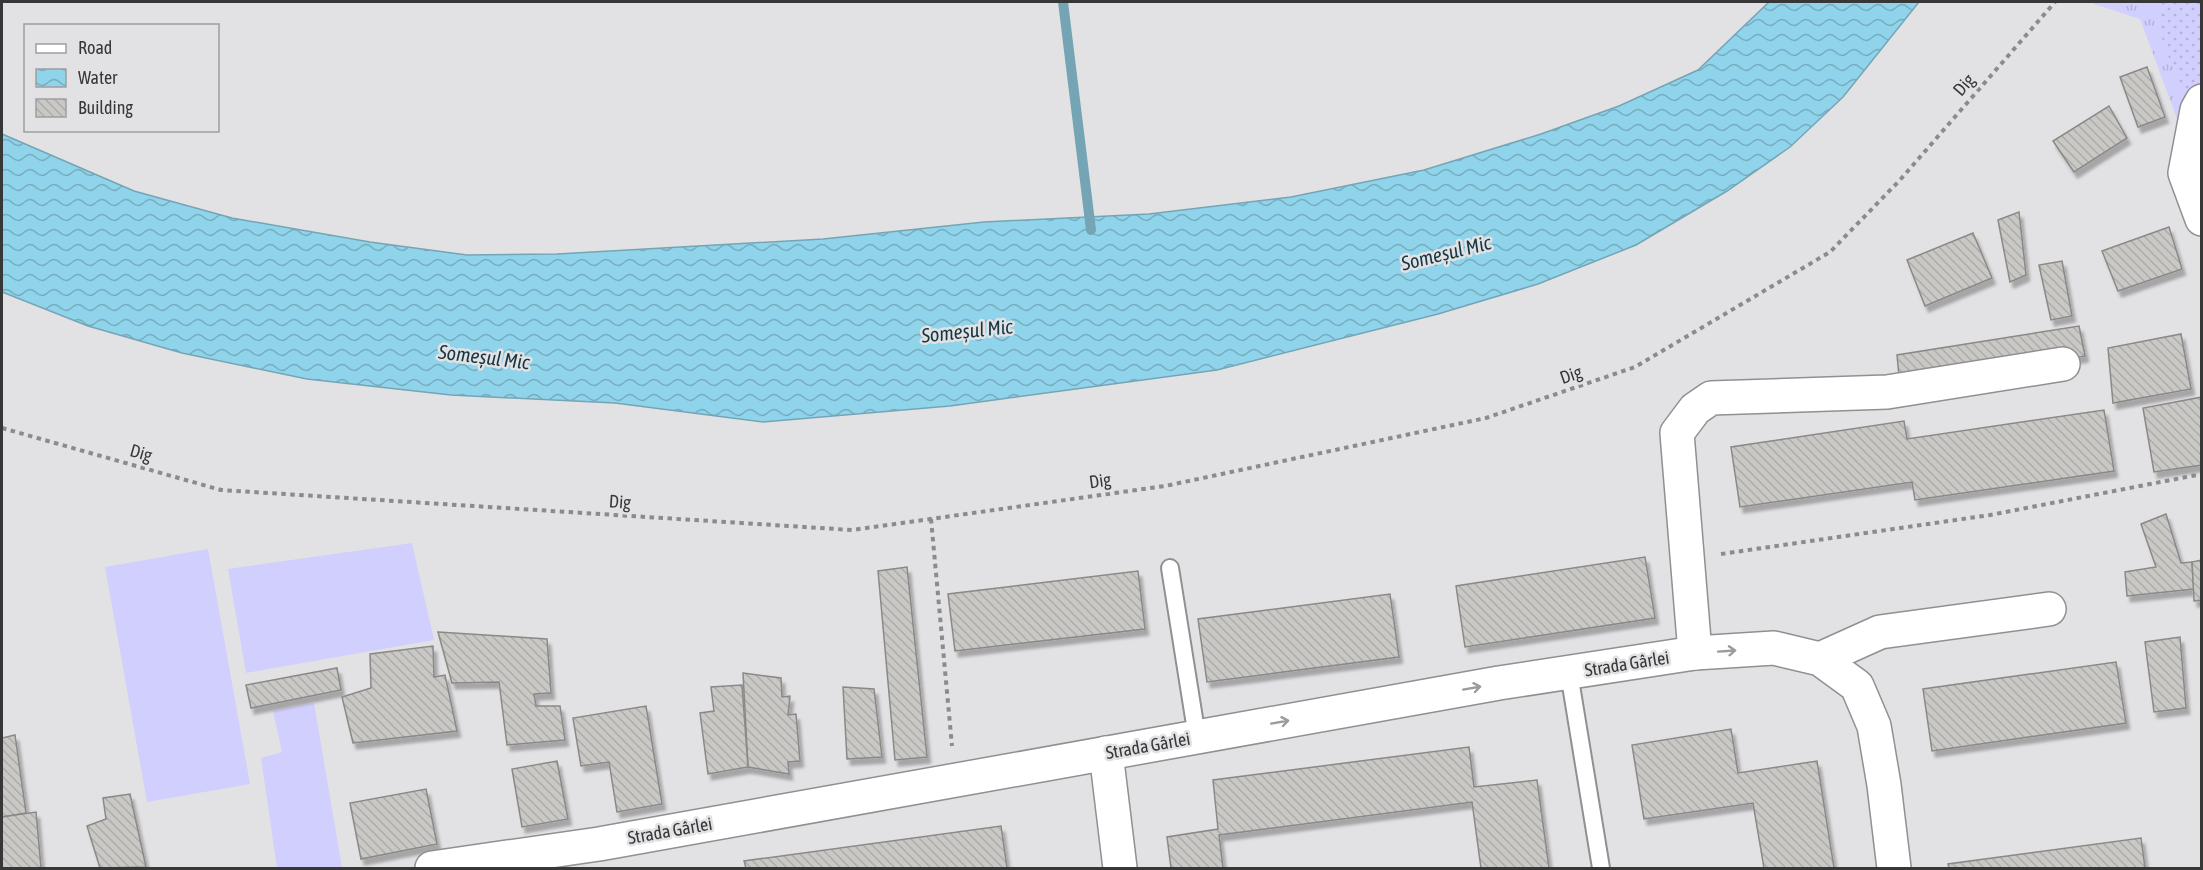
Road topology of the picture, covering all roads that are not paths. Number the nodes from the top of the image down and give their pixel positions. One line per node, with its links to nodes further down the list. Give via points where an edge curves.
1 (2202, 101): 2 (street, via 2185,173)
2 (2202, 219)
3 (2062, 364): 6 (street, via 1887,392 1711,398 1695,409 1677,433)
4 (1170, 568): 9 (lane)
5 (2049, 609): 7 (street, via 1880,632)
6 (1695, 653): 7 (street, Strada Gârlei, one-way to 7, via 1774,648); 8 (street, Strada Gârlei)
7 (1820, 659): 14 (street, Strada Gârlei, via 1857,686 1874,726)
8 (1569, 673): 9 (street, Strada Gârlei, one-way to 8); 13 (lane)
9 (1210, 735): 10 (street, Strada Gârlei)
10 (1106, 753): 11 (street, Strada Gârlei, via 599,844); 12 (street)
11 (432, 868)
12 (1120, 868)
13 (1601, 868)
14 (1894, 868)

